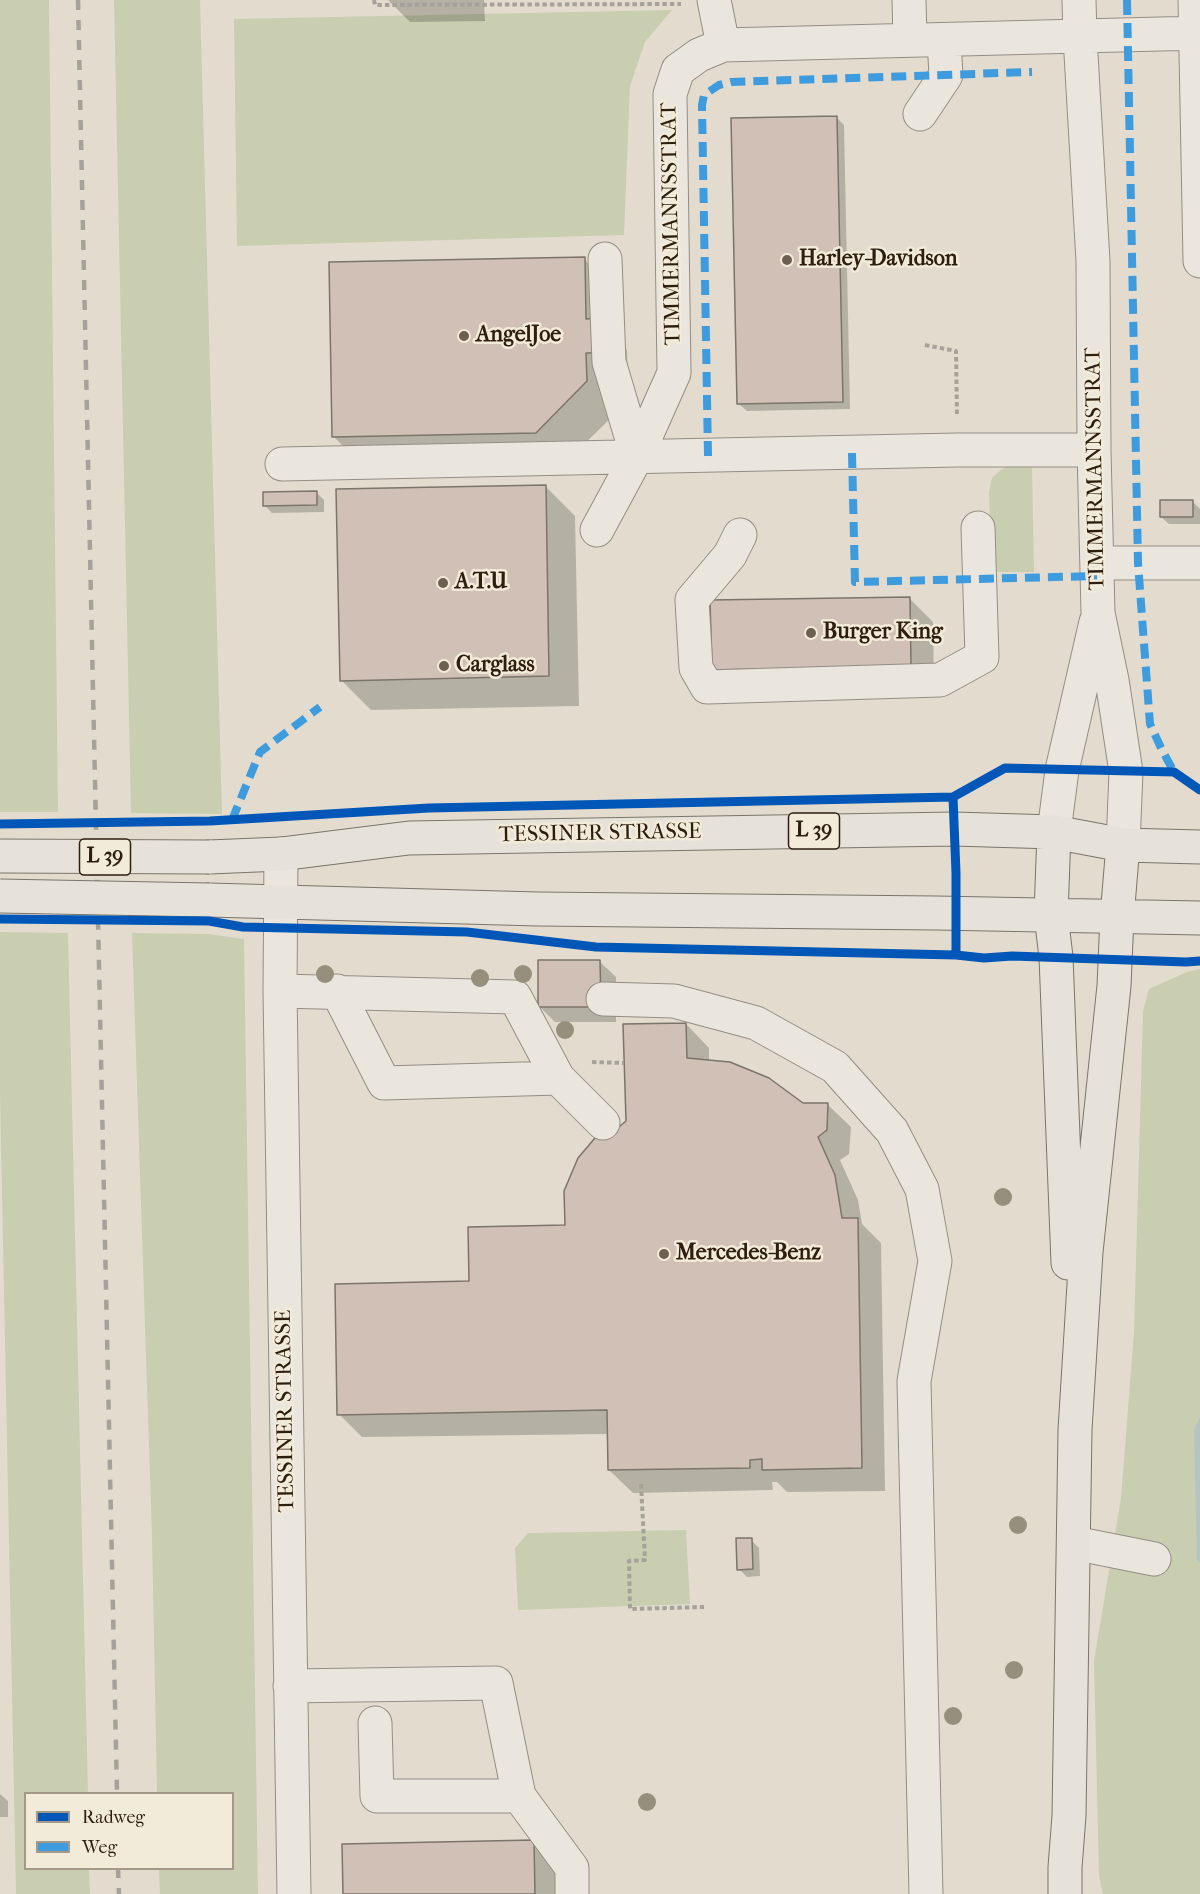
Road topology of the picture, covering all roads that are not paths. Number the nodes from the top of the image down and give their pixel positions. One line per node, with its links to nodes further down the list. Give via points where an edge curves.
1 (909, 0): 7 (street)
2 (1079, 0): 6 (street, TIMMERMANNSSTRAT)
3 (1195, 0): 5 (street)
4 (715, 2): 9 (street)
5 (1198, 33): 6 (street); 12 (street)
6 (1080, 37): 8 (street, TIMMERMANNSSTRAT); 13 (street, TIMMERMANNSSTRAT, via 1093,261)
7 (910, 40): 8 (street, TIMMERMANNSSTRAT); 9 (street, TIMMERMANNSSTRAT)
8 (944, 40): 10 (street, via 946,75)
9 (723, 45): 14 (street, TIMMERMANNSSTRAT, via 678,70 670,94 674,373)
10 (920, 114)
11 (605, 259): 14 (street, via 609,362)
12 (1200, 261)
13 (1094, 450): 14 (street); 19 (street, TIMMERMANNSSTRAT)
14 (637, 456): 15 (street); 17 (street, TIMMERMANNSSTRAT)
15 (282, 464)
16 (978, 528): 18 (street, via 982,657 940,680 707,687 696,668 692,600 730,555)
17 (597, 530)
18 (740, 535)
19 (1097, 563): 20 (street); 21 (street, TIMMERMANNSSTRAT)
20 (1200, 563)
21 (1098, 613): 22 (street, TIMMERMANNSSTRAT, via 1062,770); 23 (street, TIMMERMANNSSTRAT, via 1126,772)
22 (1054, 832): 23 (main road, TESSINER STRASSE / L 39); 25 (main road, TESSINER STRASSE / L 39, via 954,829 409,838); 29 (main road, TIMMERMANNSSTRAT)
23 (1123, 845): 24 (main road, TESSINER STRASSE); 30 (main road)
24 (1200, 847)
25 (280, 854): 26 (main road, TESSINER STRASSE / L 39, bridge); 28 (street, TESSINER STRASSE)
26 (0, 856)
27 (0, 896): 28 (main road, L 39, bridge, via 209,900)
28 (280, 914): 29 (main road, L 39, via 538,909); 32 (street, TESSINER STRASSE)
29 (1051, 915): 30 (main road, L 39); 37 (main road, TIMMERMANNSSTRAT, via 1056,957)
30 (1117, 917): 31 (main road); 37 (main road, via 1114,986 1086,1252)
31 (1200, 918)
32 (279, 991): 33 (street); 40 (street, TESSINER STRASSE)
33 (337, 991): 35 (street, via 515,997); 35 (street, via 384,1083)
34 (603, 999): 46 (street, via 674,1001 756,1023 835,1067 892,1131 922,1189 935,1261 914,1381)
35 (558, 1078): 36 (street)
36 (603, 1123)
37 (1075, 1430): 38 (main road)
38 (1074, 1544): 39 (street); 43 (main road)
39 (1154, 1559)
40 (290, 1686): 42 (street, via 496,1683); 44 (street, TESSINER STRASSE)
41 (375, 1723): 42 (street, via 377,1796)
42 (519, 1796): 45 (street, via 572,1868)
43 (1070, 1816): 47 (main road); 48 (main road)
44 (294, 1894)
45 (572, 1894)
46 (926, 1894)
47 (1065, 1894)
48 (1084, 1894)

